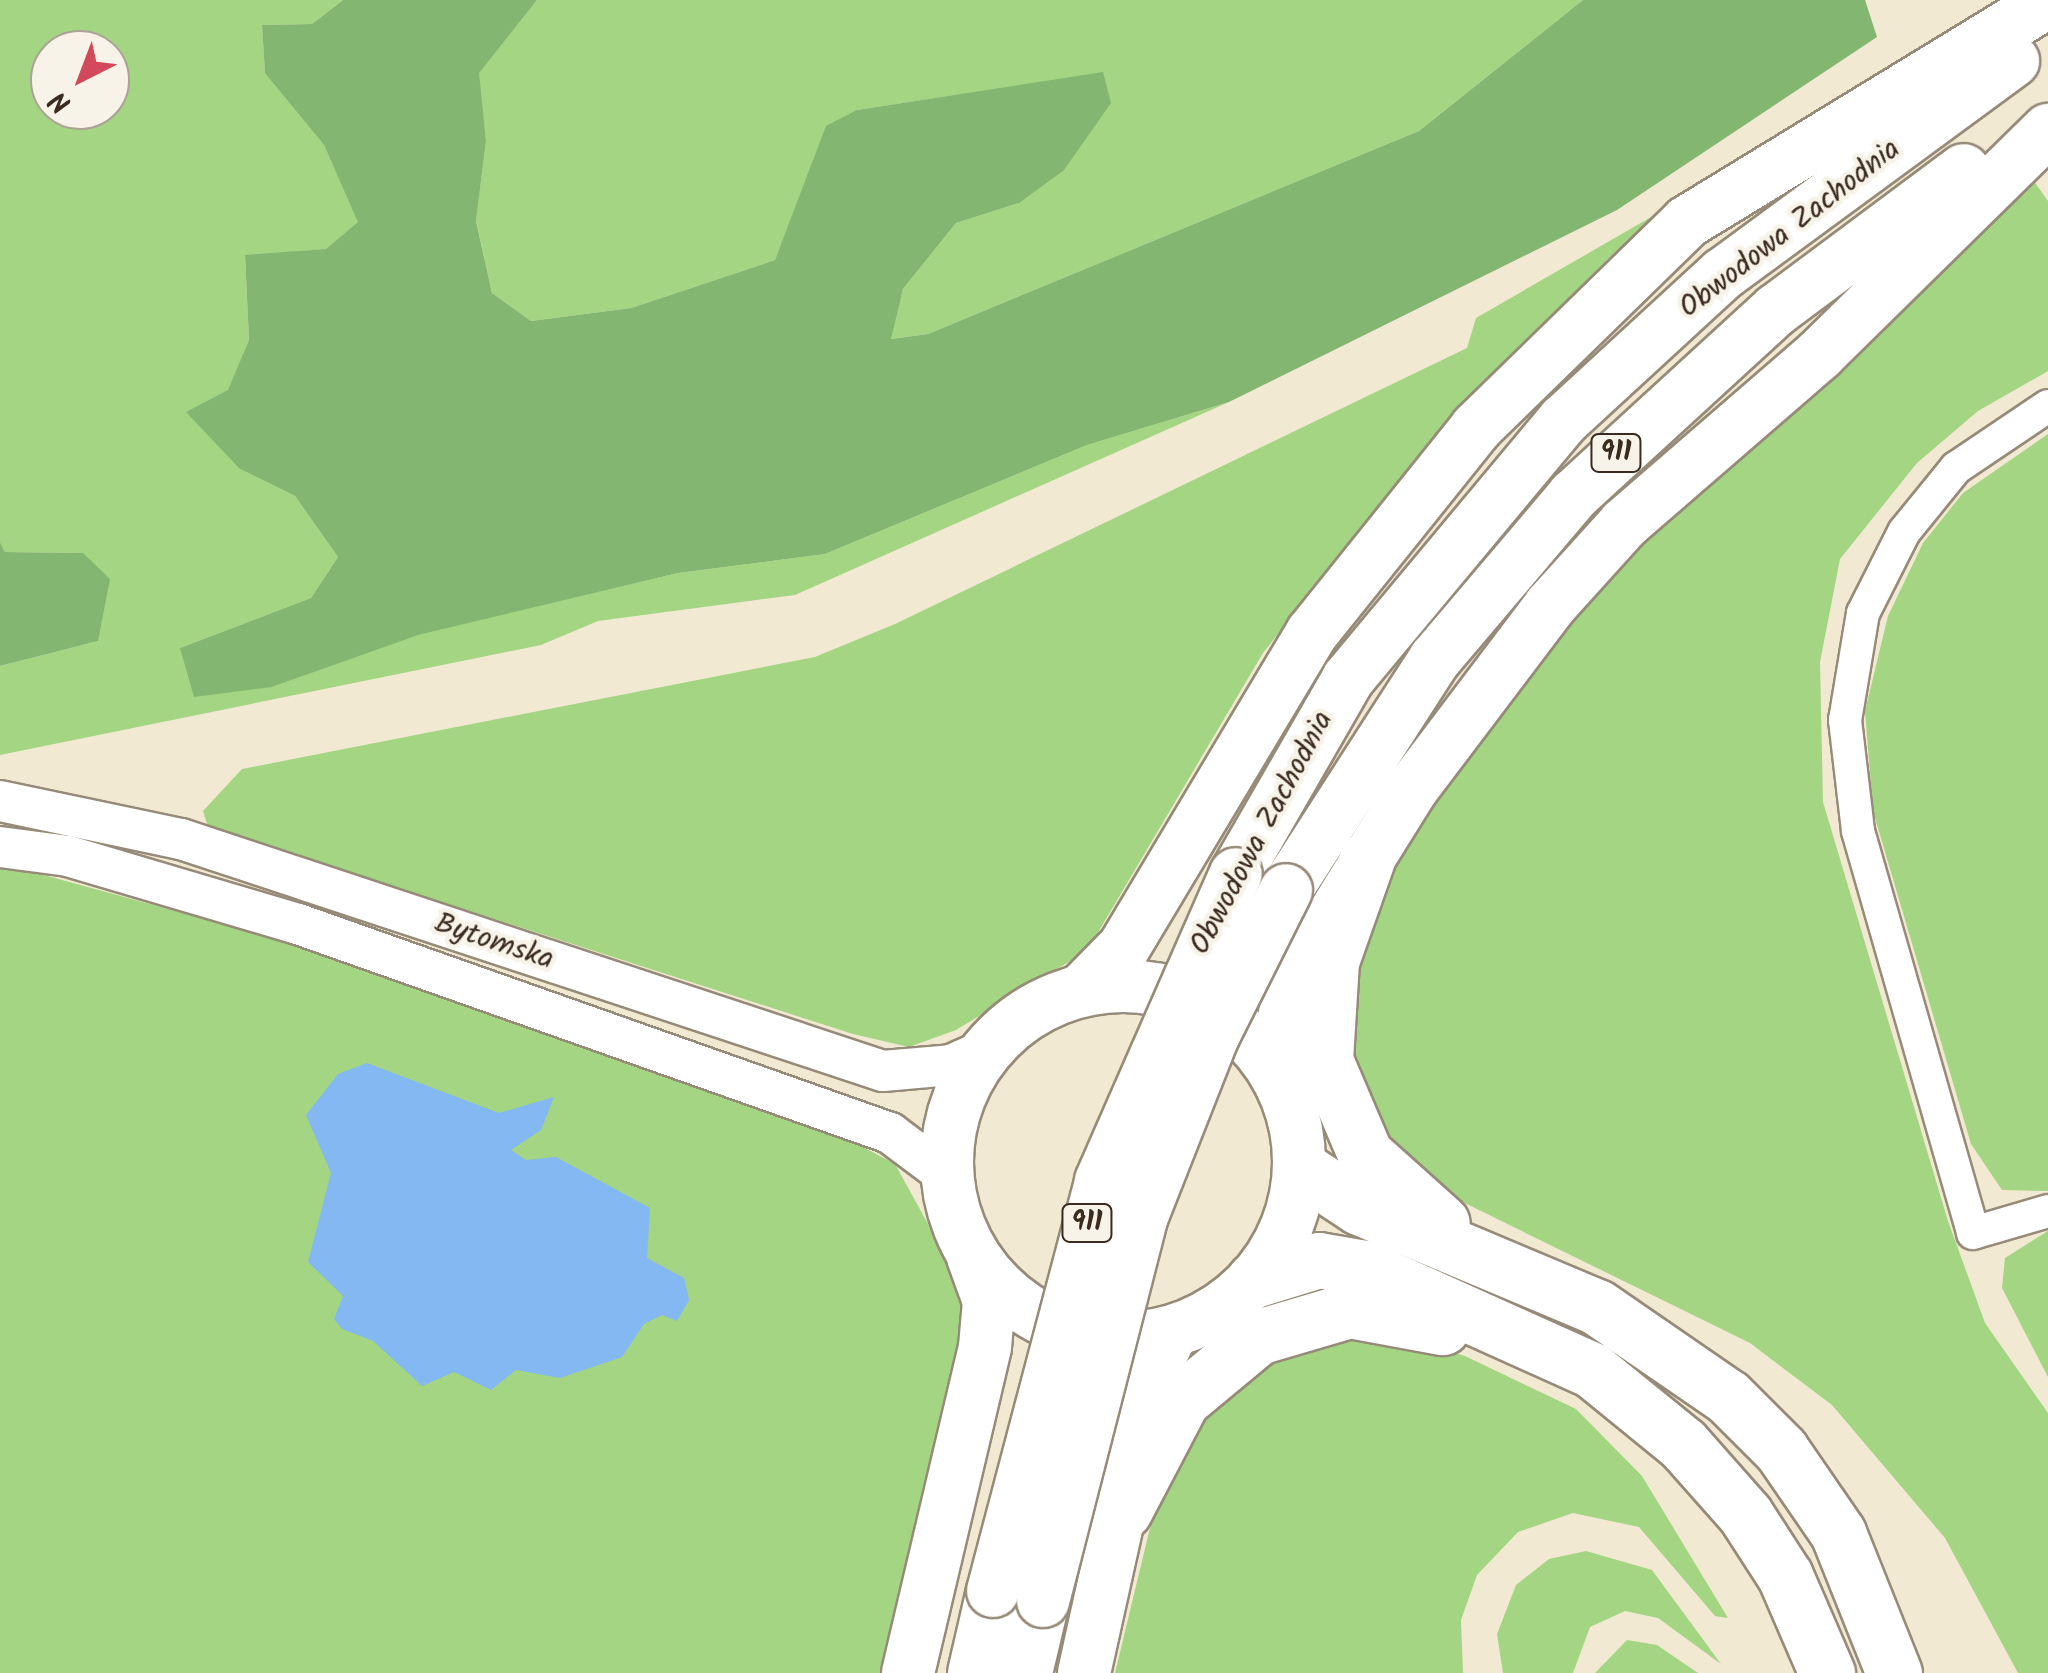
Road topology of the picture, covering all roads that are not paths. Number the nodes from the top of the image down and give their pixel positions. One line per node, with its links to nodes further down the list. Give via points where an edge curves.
1 (2048, 2): 9 (main road, via 1688,222 1476,428 1312,634 1194,818 1124,947)
2 (2048, 36): 21 (main road, Obwodowa Zachodnia / 911, bridge, via 1723,274 1564,420 1348,679 1236,874 1101,1182)
3 (2048, 116): 21 (main road, Obwodowa Zachodnia / 911, bridge, via 1776,310 1600,469 1435,659 1286,890 1213,1036 1142,1216)
4 (2048, 130): 8 (main road, via 1820,354 1624,524 1497,672)
5 (2048, 406): 14 (street, via 1956,468 1904,532 1863,613 1845,720 1858,832 1973,1233)
6 (0, 801): 10 (street, Bytomska, via 181,839 883,1071 951,1065)
7 (0, 846): 13 (street, Bytomska, via 68,856 298,924 890,1133)
8 (1367, 859): 11 (main road, via 1290,990); 15 (highway, via 1324,993 1333,1096 1378,1170)
9 (1082, 990): 10 (main road, via 1029,1012); 11 (main road, via 1156,988 1192,999 1225,1017)
10 (985, 1050): 13 (main road, via 954,1109)
11 (1276, 1072): 12 (main road)
12 (1300, 1168): 15 (highway, via 1358,1208); 17 (main road, via 1288,1222)
13 (946, 1175): 16 (main road)
14 (2048, 1211)
15 (1474, 1251): 27 (highway, via 1659,1345 1781,1450 1838,1533)
16 (972, 1256): 18 (main road, via 1044,1321 1107,1338); 22 (main road, via 988,1325)
17 (1254, 1280): 18 (main road); 19 (highway, via 1319,1260 1417,1287 1592,1370)
18 (1172, 1332): 20 (main road, via 1149,1379)
19 (1683, 1444): 20 (highway, via 1504,1350 1428,1321 1349,1310 1285,1323 1213,1368 1182,1400); 26 (highway, via 1786,1576)
20 (1124, 1511): 25 (main road)
21 (1018, 1596): 23 (main road, Obwodowa Zachodnia / 911); 24 (main road, Obwodowa Zachodnia / 911)
22 (908, 1673)
23 (974, 1673)
24 (1026, 1673)
25 (1084, 1673)
26 (1827, 1673)
27 (1894, 1673)

